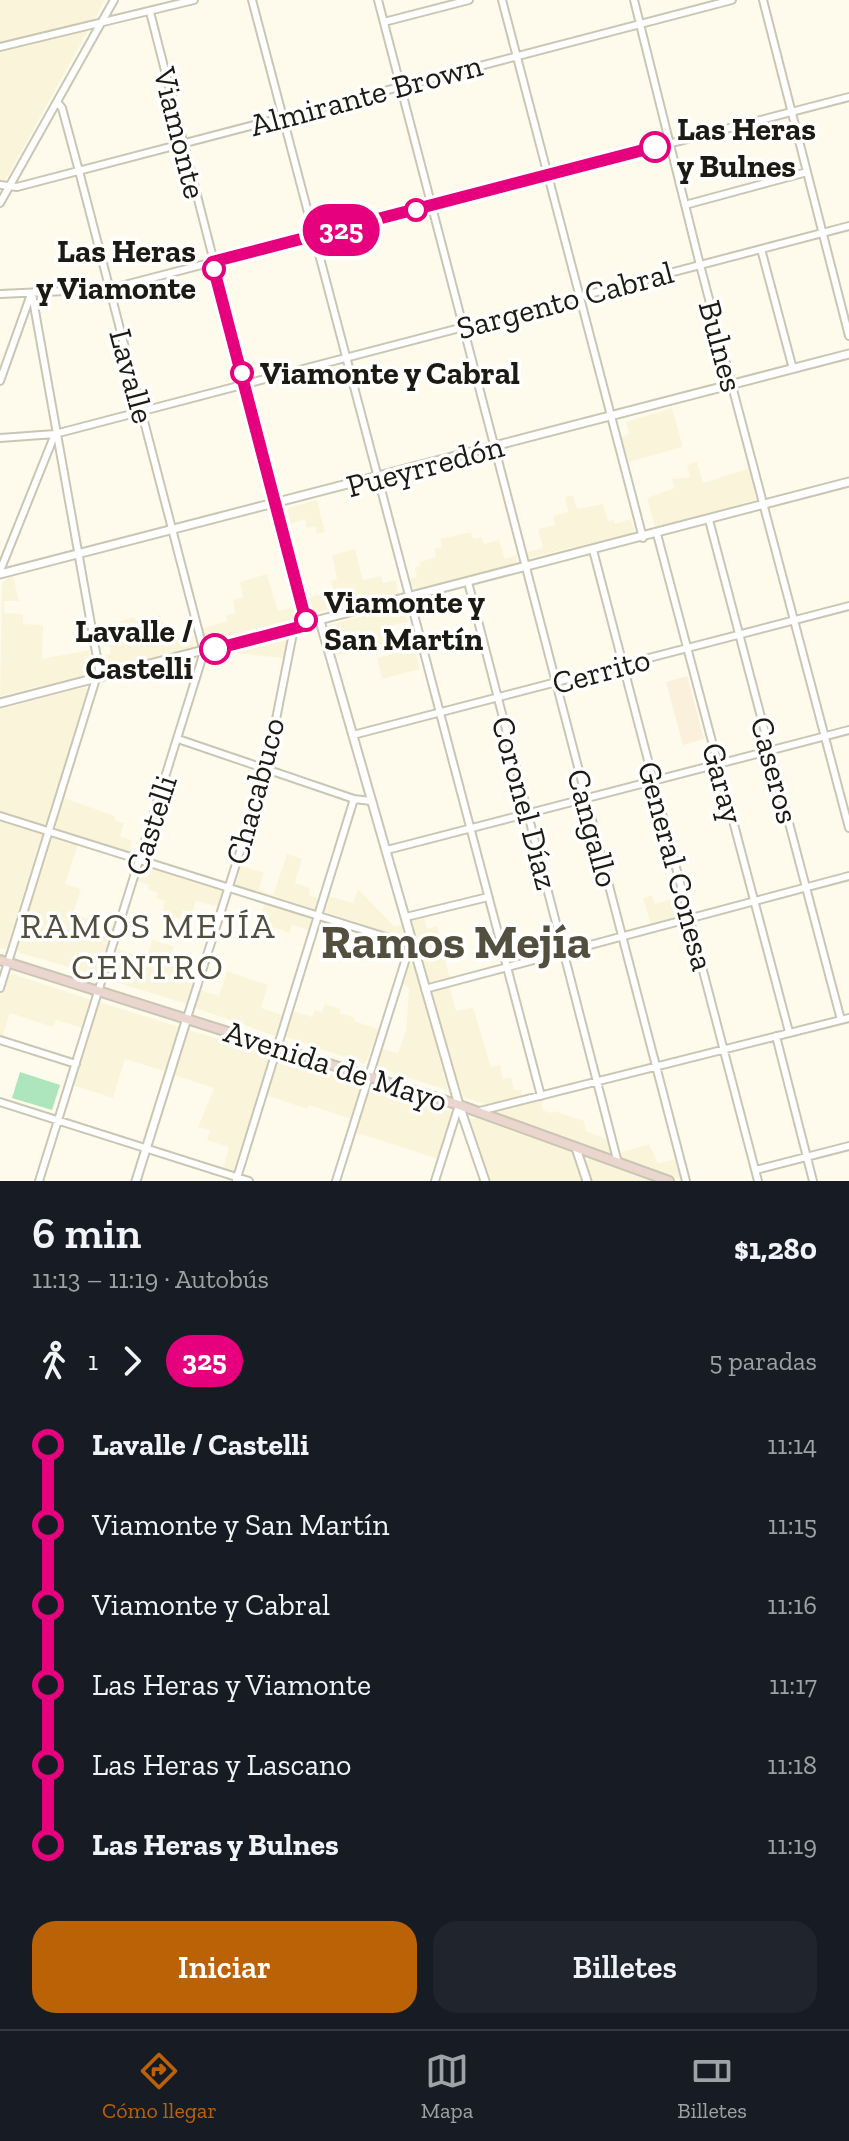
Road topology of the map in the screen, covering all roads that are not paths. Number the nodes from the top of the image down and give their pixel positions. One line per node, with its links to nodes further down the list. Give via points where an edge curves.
1 (114, 0): 13 (street)
2 (194, 0): 10 (street)
3 (252, 0): 20 (street)
4 (378, 0): 11 (street, Cangallo)
5 (469, 0): 11 (street)
6 (502, 0): 15 (street)
7 (634, 0): 12 (street, Bulnes)
8 (732, 0): 12 (street, Almirante Brown)
9 (763, 0): 19 (street)
10 (150, 12): 13 (street); 21 (street, Viamonte)
11 (384, 22): 16 (street, Cangallo)
12 (639, 23): 15 (street, Almirante Brown); 22 (street, Bulnes)
13 (101, 24): 14 (street); 18 (street)
14 (0, 47)
15 (516, 56): 16 (street, Almirante Brown); 25 (street)
16 (399, 87): 20 (street, Almirante Brown); 30 (street, Cangallo)
17 (849, 97): 19 (street)
18 (57, 102): 23 (street, Lavalle); 27 (street)
19 (791, 112): 22 (street); 24 (street)
20 (285, 116): 21 (street, Almirante Brown); 33 (street)
21 (184, 143): 23 (street, Almirante Brown); 35 (street, Viamonte)
22 (669, 144): 25 (street); 29 (street, Bulnes)
23 (79, 171): 27 (street, Almirante Brown); 37 (street, Lavalle)
24 (807, 172): 29 (street); 32 (street)
25 (547, 176): 30 (street); 40 (street)
26 (0, 185): 27 (street)
27 (9, 188): 28 (street)
28 (0, 203)
29 (685, 205): 36 (street, Bulnes)
30 (430, 207): 33 (street); 41 (street, Cangallo)
31 (849, 226): 32 (street, Sargento Cabral)
32 (822, 233): 34 (street, Sargento Cabral); 42 (street)
33 (315, 236): 35 (street); 44 (street)
34 (761, 249): 36 (street, Sargento Cabral); 45 (street)
35 (212, 262): 37 (street); 47 (street, Viamonte)
36 (700, 265): 40 (street, Sargento Cabral); 48 (street, Bulnes)
37 (109, 289): 39 (street); 49 (street, Lavalle)
38 (0, 294): 39 (street)
39 (32, 294): 46 (street); 51 (street)
40 (578, 297): 41 (street, Sargento Cabral); 50 (street)
41 (462, 327): 44 (street, Sargento Cabral); 53 (street, Cangallo)
42 (849, 336)
43 (849, 354): 45 (street, Pueyrredón)
44 (347, 357): 47 (street, Sargento Cabral); 54 (street)
45 (793, 369): 48 (street, Pueyrredón)
46 (0, 381)
47 (245, 383): 49 (street, Sargento Cabral); 56 (street, Viamonte)
48 (732, 385): 50 (street, Pueyrredón); 57 (street, Bulnes)
49 (141, 411): 51 (street, Sargento Cabral); 59 (street, Lavalle)
50 (611, 417): 53 (street, Pueyrredón); 61 (street)
51 (55, 434): 52 (street, Sargento Cabral); 63 (street); 65 (street)
52 (0, 438)
53 (493, 448): 54 (street, Pueyrredón); 64 (street, Cangallo)
54 (379, 478): 56 (street, Pueyrredón); 67 (street)
55 (849, 482): 57 (street)
56 (276, 504): 59 (street, Pueyrredón); 71 (street, Viamonte)
57 (763, 505): 58 (street); 70 (street, Bulnes)
58 (709, 520): 60 (street); 73 (street, Caseros)
59 (172, 531): 63 (street, Pueyrredón); 75 (street, Lavalle)
60 (657, 534): 61 (street); 74 (street, Garay)
61 (643, 538): 62 (street)
62 (593, 550): 64 (street); 76 (street, General Conesa)
63 (78, 555): 65 (street, Pueyrredón); 77 (street)
64 (525, 568): 66 (street); 78 (street, Cangallo)
65 (0, 573)
66 (468, 582): 67 (street); 79 (street, Coronel Díaz)
67 (409, 597): 69 (street); 81 (street)
68 (849, 606): 70 (street, Cerrito)
69 (320, 621): 71 (street); 83 (street)
70 (793, 621): 73 (street, Cerrito); 84 (street, Bulnes)
71 (307, 625): 72 (street)
72 (294, 628): 75 (street); 88 (street, Chacabuco)
73 (739, 635): 74 (street, Cerrito); 86 (street, Caseros)
74 (687, 649): 76 (street, Cerrito); 87 (street, Garay)
75 (204, 652): 77 (street); 85 (street, Castelli)
76 (622, 664): 78 (street, Cerrito); 89 (street, General Conesa)
77 (97, 679): 80 (street); 97 (street)
78 (556, 683): 79 (street, Cerrito); 91 (street, Cangallo)
79 (497, 698): 81 (street, Cerrito); 93 (street, Coronel Díaz)
80 (0, 703)
81 (439, 713): 83 (street, Cerrito); 95 (street)
82 (849, 730): 84 (street)
83 (353, 735): 92 (street)
84 (824, 737): 86 (street); 96 (street, Bulnes)
85 (178, 739): 88 (street); 99 (street, Castelli)
86 (769, 751): 87 (street); 102 (street, Caseros)
87 (718, 765): 89 (street); 104 (street, Garay)
88 (266, 770): 90 (street); 101 (street, Chacabuco)
89 (654, 781): 91 (street); 107 (street, General Conesa)
90 (354, 799): 92 (street); 105 (street)
91 (585, 799): 93 (street); 108 (street, Cangallo)
92 (371, 801): 98 (street)
93 (527, 812): 95 (street); 110 (street, Coronel Díaz)
94 (0, 816): 97 (street)
95 (470, 827): 98 (street); 103 (street)
96 (849, 828)
97 (50, 831): 99 (street); 111 (street)
98 (387, 850): 106 (street)
99 (140, 858): 101 (street); 115 (street, Castelli)
100 (849, 876): 102 (street)
101 (229, 887): 105 (street); 116 (street, Chacabuco)
102 (806, 887): 104 (street); 117 (street, Caseros)
103 (488, 897): 106 (street); 112 (street)
104 (755, 901): 107 (street); 118 (street, Garay)
105 (318, 915): 109 (street); 121 (street)
106 (406, 917): 109 (street)
107 (690, 918): 108 (street); 122 (street, General Conesa)
108 (621, 936): 110 (street); 124 (street, Cangallo)
109 (414, 945): 114 (street); 125 (street)
110 (564, 950): 112 (street); 126 (street, Coronel Díaz)
111 (4, 961): 113 (street); 115 (main road, Avenida de Mayo)
112 (507, 966): 114 (street); 127 (street)
113 (0, 988)
114 (425, 989): 129 (street)
115 (100, 990): 116 (main road, Avenida de Mayo); 123 (street, Castelli)
116 (187, 1018): 121 (main road, Avenida de Mayo); 134 (street, Chacabuco)
117 (845, 1019): 118 (street)
118 (789, 1032): 119 (street)
119 (776, 1036): 122 (street); 135 (street)
120 (0, 1040): 123 (street)
121 (277, 1047): 125 (main road, Avenida de Mayo); 138 (street)
122 (724, 1049): 124 (street); 137 (street, General Conesa)
123 (76, 1064): 131 (street, Castelli)
124 (656, 1067): 126 (street); 147 (street, Cangallo)
125 (368, 1075): 129 (main road, Avenida de Mayo); 142 (street)
126 (598, 1082): 127 (street); 136 (street, Coronel Díaz)
127 (541, 1096): 130 (street)
128 (0, 1102): 131 (street)
129 (459, 1105): 130 (main road, Avenida de Mayo); 143 (street); 144 (street)
130 (478, 1112): 133 (main road, Avenida de Mayo)
131 (58, 1121): 134 (street); 139 (street, Castelli)
132 (849, 1146): 135 (street)
133 (576, 1148): 136 (main road, Avenida de Mayo); 145 (street)
134 (147, 1149): 138 (street); 140 (street, Chacabuco)
135 (807, 1156): 137 (street); 149 (street)
136 (618, 1163): 146 (main road, Avenida de Mayo)
137 (756, 1170): 148 (street, General Conesa)
138 (237, 1179): 141 (street)
139 (39, 1181)
140 (136, 1181)
141 (249, 1181)
142 (336, 1181)
143 (435, 1181)
144 (485, 1181)
145 (587, 1181)
146 (669, 1181)
147 (686, 1181)
148 (758, 1181)
149 (813, 1181)

